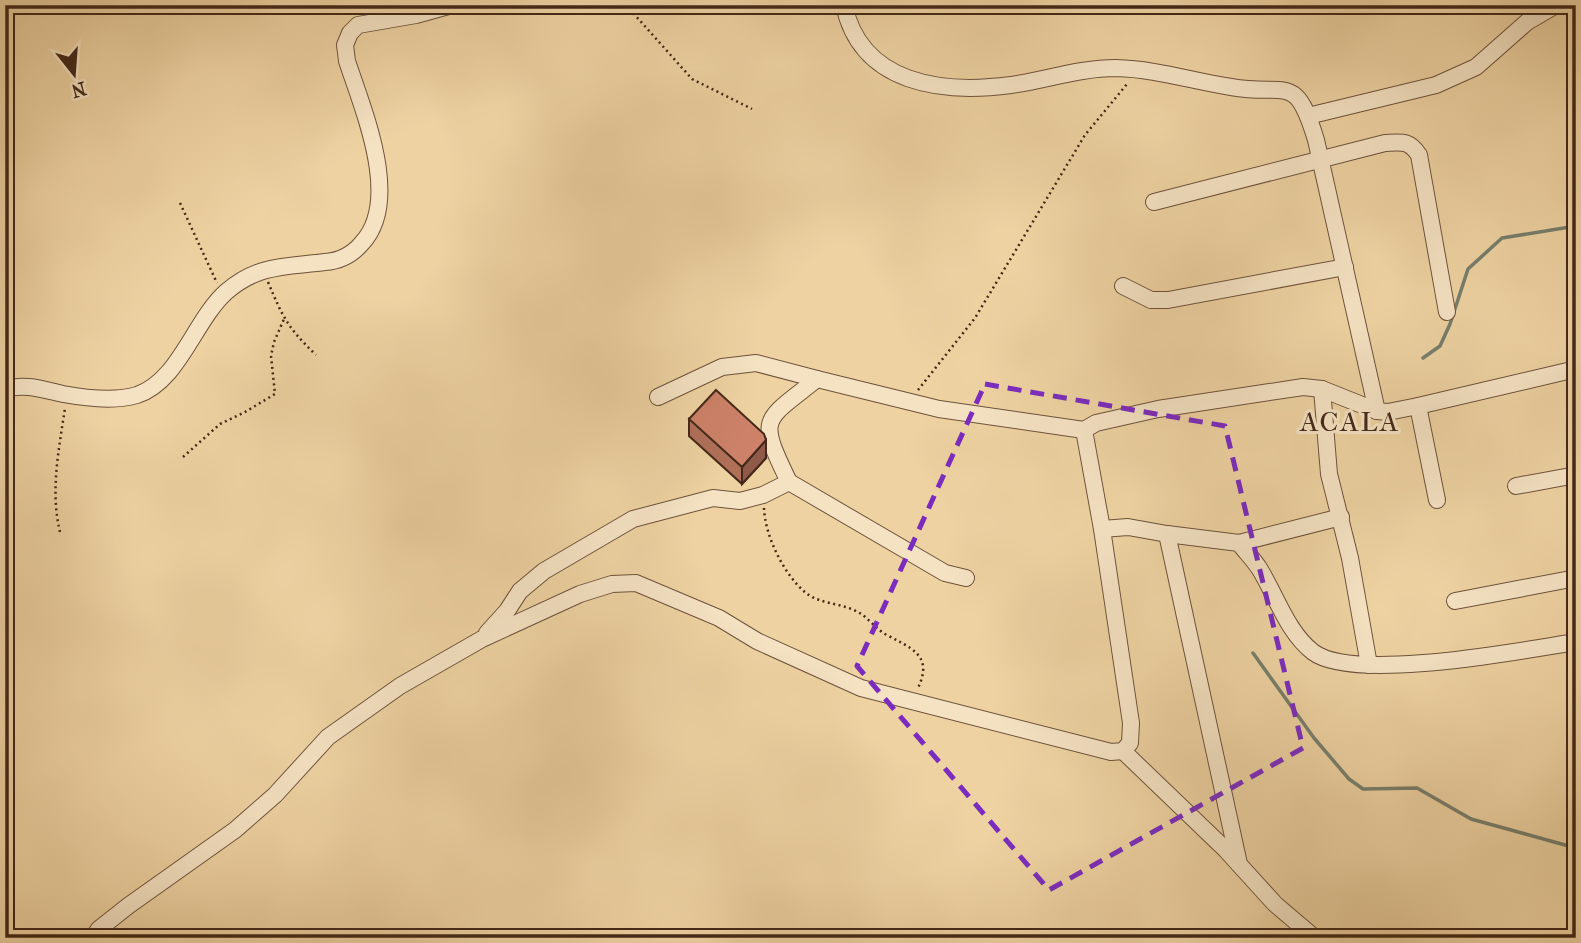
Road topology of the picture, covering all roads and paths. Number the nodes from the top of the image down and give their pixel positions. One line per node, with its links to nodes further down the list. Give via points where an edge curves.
1 (452, 5): 12 (street, via 358,25 345,45 378,169 380,201 365,241 342,259)
2 (626, 5): 6 (path, via 692,79)
3 (844, 5): 5 (street, via 850,27 878,64 935,86 979,88 1113,68)
4 (1556, 5): 7 (street, via 1527,22 1476,67 1455,77)
5 (1138, 69): 7 (street, via 1245,90 1285,89 1293,92); 24 (path, via 1085,135 975,318)
6 (752, 109)
7 (1308, 116): 8 (street)
8 (1321, 161): 9 (street); 11 (street); 15 (street, via 1385,143 1413,146 1419,155)
9 (1154, 202)
10 (180, 203): 14 (path)
11 (1345, 267): 13 (street, via 1168,300 1151,300); 26 (street)
12 (263, 270): 14 (street); 16 (path)
13 (1123, 286)
14 (223, 295): 22 (street, via 165,376 150,389 107,399)
15 (1447, 312)
16 (284, 319): 17 (path); 28 (path, via 271,356 275,394 220,424)
17 (316, 355)
18 (1576, 369): 25 (street)
19 (817, 379): 23 (street, via 768,365 745,364 722,367); 24 (street); 30 (street, via 771,416 768,433)
20 (5, 389): 22 (street, via 31,386)
21 (1322, 389): 26 (street); 27 (street, via 1303,387 1177,405 1096,423); 34 (street, via 1329,474)
22 (67, 395): 36 (path, via 55,509)
23 (658, 397)
24 (909, 401): 27 (street, via 974,416)
25 (1418, 406): 26 (street); 33 (street)
26 (1377, 411)
27 (1084, 430): 35 (street)
28 (183, 457)
29 (1576, 475): 31 (street)
30 (789, 482): 32 (street); 39 (street, via 945,573)
31 (1516, 486)
32 (763, 495): 42 (street, via 740,501 713,498 633,519 544,571 520,591); 45 (path, via 765,521 777,555 806,593 854,610 918,652 922,680)
33 (1437, 500)
34 (1340, 517): 38 (street); 44 (street)
35 (1102, 529): 37 (street, via 1128,527); 46 (street, via 1131,723 1130,743)
36 (60, 532)
37 (1167, 534): 38 (street); 47 (street)
38 (1239, 543): 44 (street, via 1258,566 1300,638 1315,653)
39 (965, 578)
40 (1576, 578): 41 (street)
41 (1455, 601)
42 (482, 639): 45 (street, via 580,594 612,584 636,583 861,688); 48 (street, via 400,685 328,737 236,830 128,906)
43 (1576, 642): 44 (street, via 1453,660)
44 (1369, 665)
45 (912, 701): 46 (street, via 1111,752)
46 (1123, 751): 47 (street)
47 (1239, 864): 49 (street, via 1275,904)
48 (93, 938)
49 (1315, 938)

